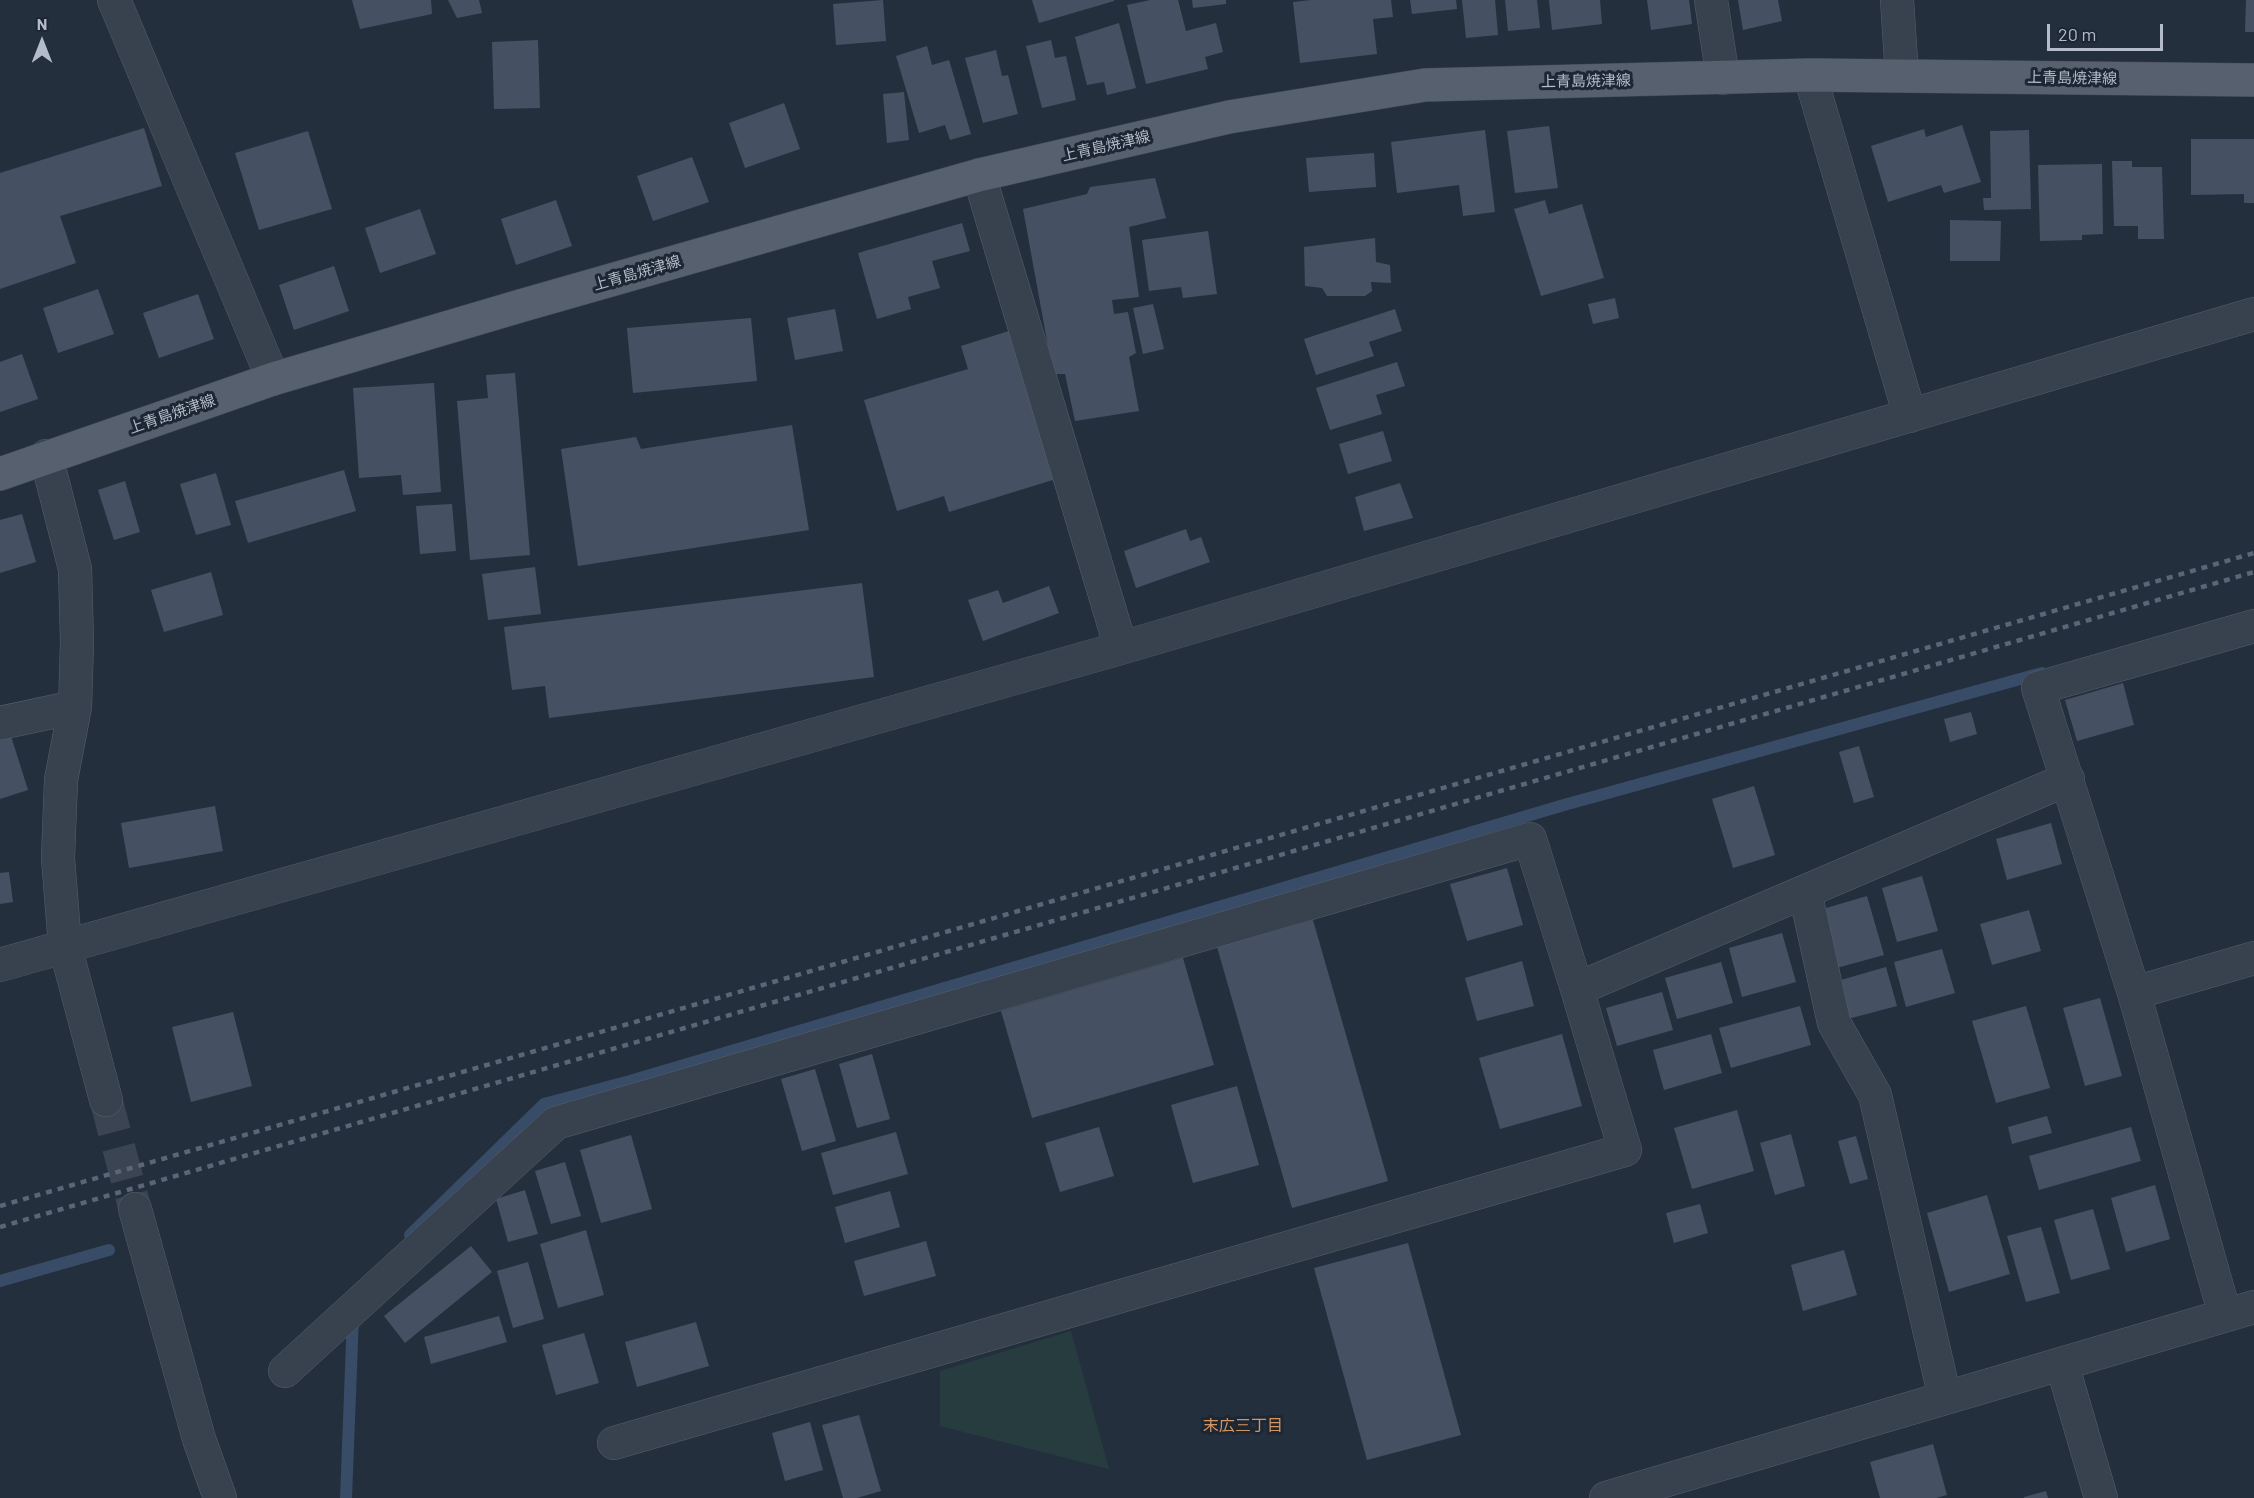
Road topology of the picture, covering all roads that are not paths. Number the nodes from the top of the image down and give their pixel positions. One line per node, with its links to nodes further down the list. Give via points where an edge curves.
1 (114, 0): 10 (street)
2 (1711, 0): 6 (street)
3 (1897, 0): 5 (street)
4 (1810, 75): 5 (main road, 上青島焼津線); 6 (main road, 上青島焼津線); 11 (street)
5 (1902, 76): 7 (main road, 上青島焼津線)
6 (1724, 78): 8 (main road, 上青島焼津線, via 1425,85 1229,117)
7 (2254, 80)
8 (979, 175): 10 (main road, 上青島焼津線); 15 (street)
9 (2254, 314): 11 (street)
10 (273, 379): 12 (main road, 上青島焼津線)
11 (1910, 416): 15 (street)
12 (46, 456): 13 (main road, 上青島焼津線); 16 (street, via 75,568)
13 (0, 474)
14 (2254, 626): 18 (street, via 2038,688)
15 (1120, 648): 20 (street)
16 (75, 707): 17 (street); 20 (street, via 61,780 58,858)
17 (0, 723)
18 (2067, 779): 19 (street); 24 (street)
19 (1805, 892): 23 (street); 30 (street, via 1834,1023 1875,1095)
20 (65, 946): 22 (street); 25 (street)
21 (2254, 958): 24 (street)
22 (0, 965)
23 (1577, 989): 29 (street, via 1530,839 556,1123); 31 (street, via 1625,1150)
24 (2134, 993): 27 (street)
25 (106, 1101)
26 (135, 1209): 32 (street)
27 (2239, 1311): 28 (street)
28 (2062, 1364): 30 (street); 34 (street)
29 (285, 1371)
30 (1945, 1398): 33 (street)
31 (614, 1443)
32 (219, 1498)
33 (1605, 1498)
34 (2101, 1498)

